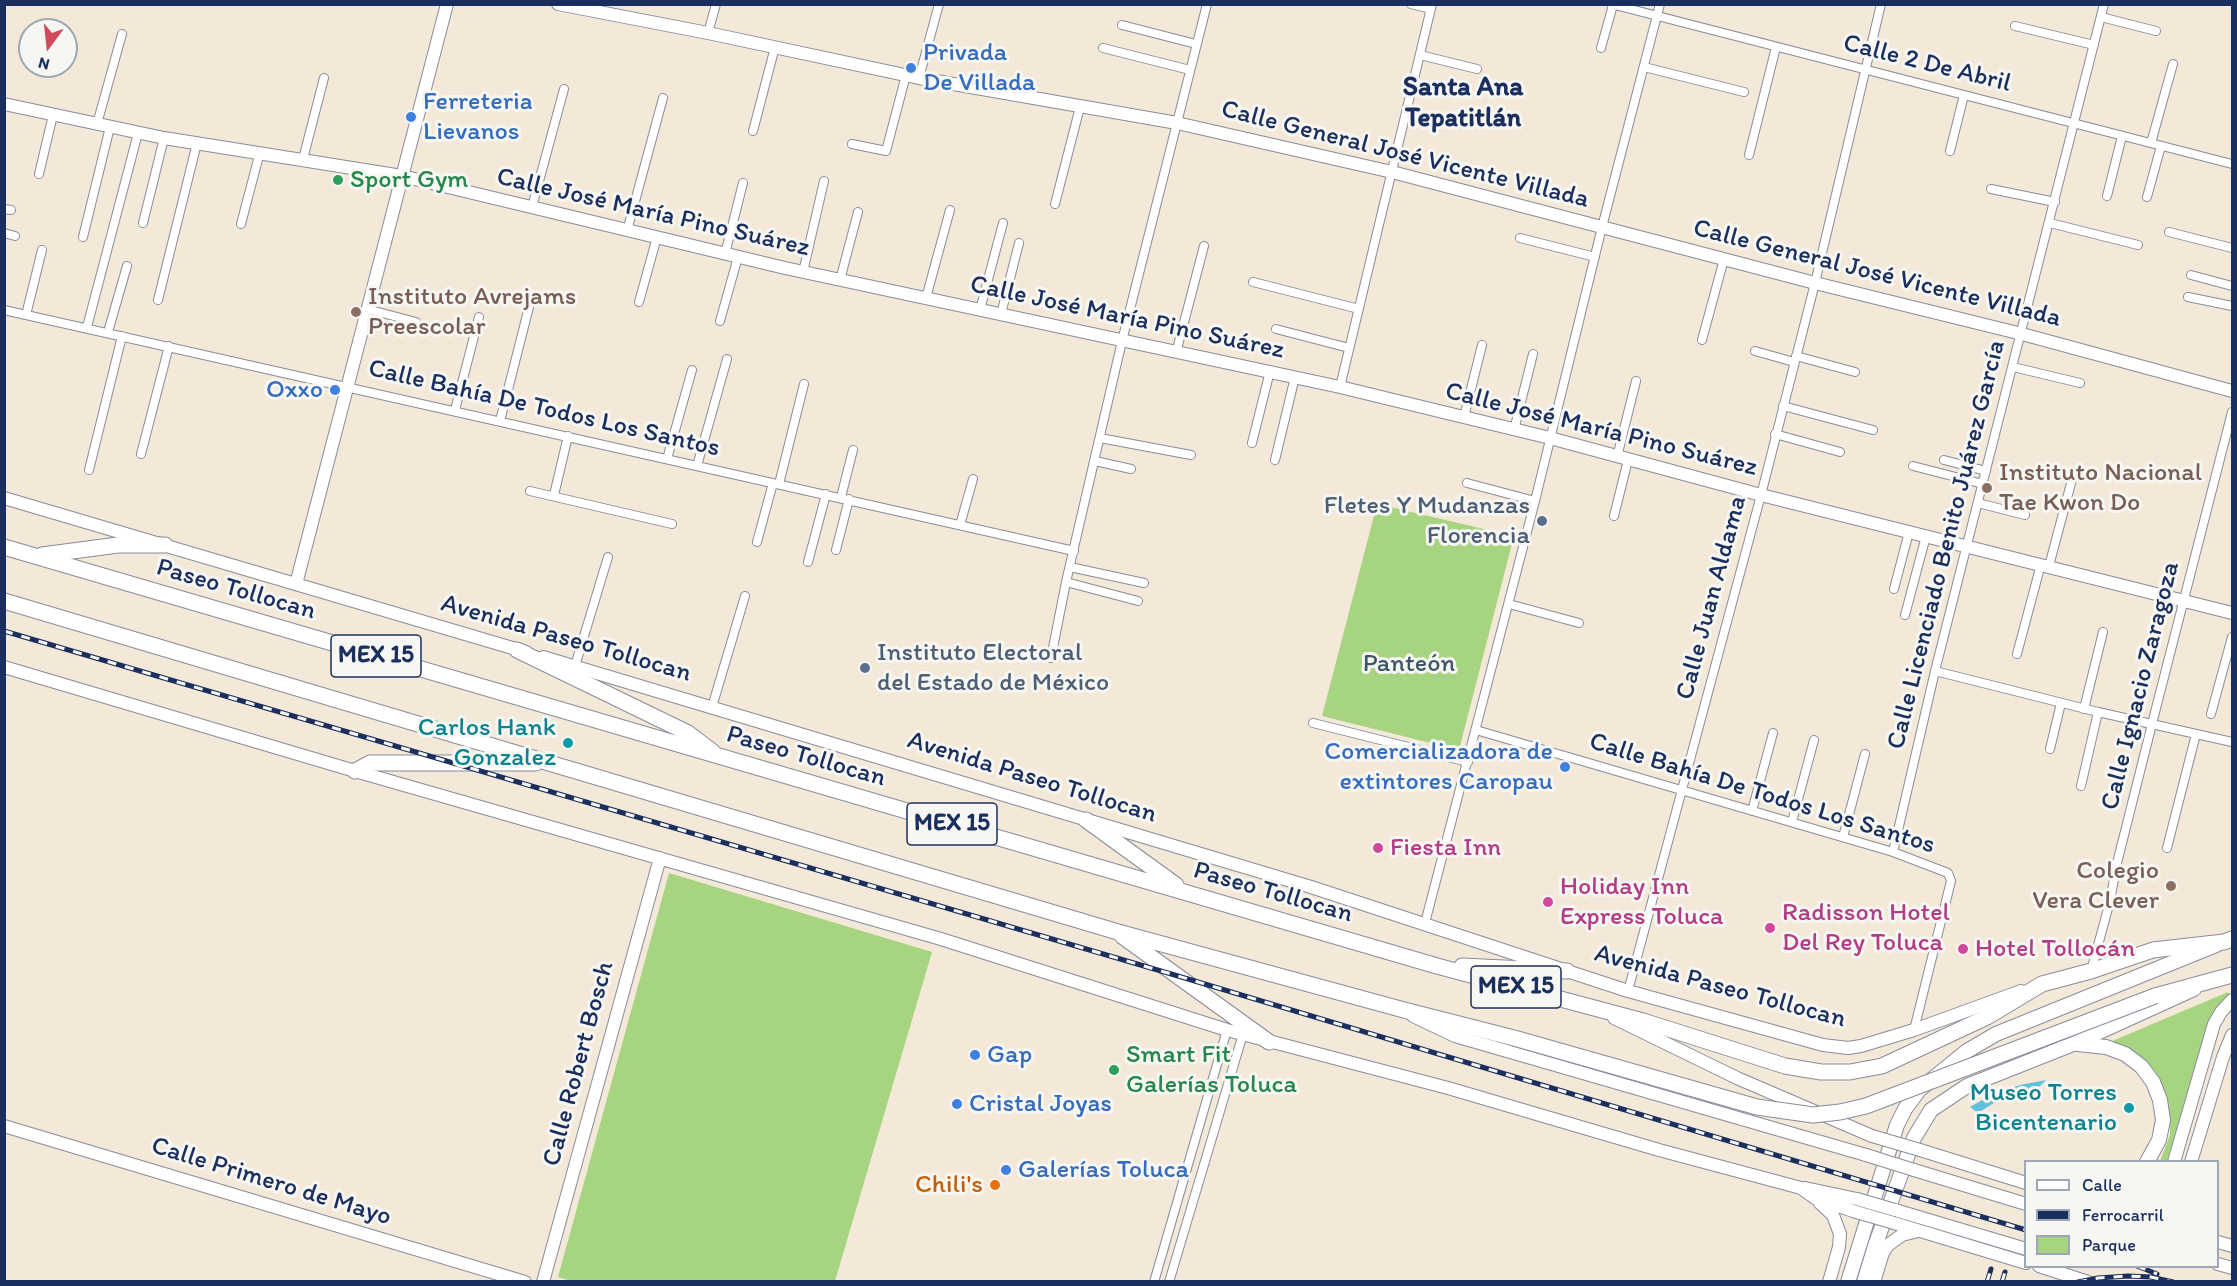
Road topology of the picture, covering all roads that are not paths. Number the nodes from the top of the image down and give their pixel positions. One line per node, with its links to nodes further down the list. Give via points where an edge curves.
1 (447, 4): 61 (main road)
2 (558, 4): 11 (main road, Calle General José Vicente Villada)
3 (716, 4): 18 (street)
4 (939, 4): 34 (street)
5 (1207, 4): 20 (street)
6 (1411, 4): 12 (street)
7 (1660, 4): 13 (street)
8 (1881, 4): 30 (street, Calle Juan Aldama)
9 (2104, 4): 14 (street, Calle Licenciado Benito Juárez García)
10 (1612, 5): 13 (street, Calle 2 De Abril); 25 (street)
11 (586, 7): 18 (main road, Calle General José Vicente Villada)
12 (1432, 7): 26 (street)
13 (1657, 16): 23 (street, Calle 2 De Abril); 28 (street)
14 (2102, 17): 17 (street); 21 (street, Calle Licenciado Benito Juárez García)
15 (1122, 25): 20 (street)
16 (2015, 26): 21 (street)
17 (2156, 31)
18 (708, 33): 22 (main road, Calle General José Vicente Villada)
19 (122, 34): 43 (street)
20 (1196, 44): 31 (street)
21 (2094, 45): 44 (street, Calle Licenciado Benito Juárez García)
22 (775, 47): 32 (main road, Calle General José Vicente Villada); 46 (street)
23 (1776, 47): 30 (street, Calle 2 De Abril); 56 (street)
24 (1103, 48): 31 (street)
25 (1601, 48)
26 (1420, 55): 29 (street); 59 (street)
27 (2173, 64): 51 (street)
28 (1644, 66): 36 (street); 76 (street)
29 (1477, 69)
30 (1865, 69): 37 (street, Calle 2 De Abril); 98 (street, Calle Juan Aldama)
31 (1190, 70): 42 (street)
32 (906, 75): 34 (main road, Calle General José Vicente Villada); 52 (street, via 886,151)
33 (324, 78): 57 (street)
34 (919, 78): 40 (main road, Calle General José Vicente Villada)
35 (564, 89): 69 (street)
36 (1744, 92)
37 (1964, 95): 44 (street, Calle 2 De Abril); 54 (street)
38 (663, 98): 77 (street)
39 (4, 104): 41 (main road, Calle José María Pino Suárez)
40 (1080, 107): 42 (main road, Calle General José Vicente Villada); 68 (street)
41 (53, 115): 43 (main road, Calle José María Pino Suárez); 60 (street)
42 (1177, 123): 59 (main road, Calle General José Vicente Villada); 122 (street)
43 (97, 124): 45 (main road, Calle José María Pino Suárez)
44 (2074, 124): 48 (street, Calle 2 De Abril); 67 (street, Calle Licenciado Benito Juárez García)
45 (110, 127): 47 (main road, Calle José María Pino Suárez); 81 (street)
46 (753, 131)
47 (138, 133): 49 (main road, Calle José María Pino Suárez); 116 (street)
48 (2122, 135): 51 (street, Calle 2 De Abril); 65 (street)
49 (164, 138): 50 (main road, Calle José María Pino Suárez); 72 (street)
50 (197, 143): 55 (main road, Calle José María Pino Suárez); 102 (street)
51 (2151, 143): 53 (street, Calle 2 De Abril)
52 (852, 144)
53 (2161, 146): 58 (street, Calle 2 De Abril); 66 (street)
54 (1950, 151)
55 (260, 152): 57 (main road, Calle José María Pino Suárez); 75 (street)
56 (1749, 155)
57 (303, 159): 61 (main road, Calle José María Pino Suárez)
58 (2232, 164)
59 (1392, 172): 76 (main road, Calle General José Vicente Villada); 107 (street)
60 (39, 174)
61 (402, 176): 69 (main road, Calle José María Pino Suárez); 106 (main road)
62 (824, 181): 94 (street)
63 (743, 183): 89 (street)
64 (1991, 189): 67 (street)
65 (2107, 196)
66 (2147, 197)
67 (2055, 202): 74 (street, Calle Licenciado Benito Juárez García)
68 (1055, 204)
69 (532, 207): 77 (main road, Calle José María Pino Suárez)
70 (950, 210): 101 (street)
71 (858, 212): 96 (street)
72 (142, 223)
73 (1003, 223): 109 (street)
74 (2050, 223): 85 (street); 119 (street, Calle Licenciado Benito Juárez García)
75 (241, 224)
76 (1602, 227): 91 (street); 92 (main road, Calle General José Vicente Villada)
77 (627, 231): 82 (main road, Calle José María Pino Suárez)
78 (2169, 232): 87 (street)
79 (4, 233): 80 (street)
80 (15, 236)
81 (83, 237)
82 (657, 237): 89 (main road, Calle José María Pino Suárez); 103 (street)
83 (1520, 238): 91 (street)
84 (1019, 243): 111 (street)
85 (2138, 245)
86 (1204, 246): 127 (street)
87 (2232, 248)
88 (42, 250): 112 (street)
89 (724, 254): 90 (main road, Calle José María Pino Suárez)
90 (738, 257): 94 (main road, Calle José María Pino Suárez); 114 (street)
91 (1595, 257): 152 (street)
92 (1724, 259): 98 (main road, Calle General José Vicente Villada); 121 (street)
93 (126, 266): 118 (street)
94 (803, 272): 96 (main road, Calle José María Pino Suárez)
95 (2191, 275): 99 (street)
96 (840, 280): 101 (main road, Calle José María Pino Suárez)
97 (1253, 282): 107 (street)
98 (1815, 283): 119 (main road, Calle General José Vicente Villada); 130 (street, Calle Juan Aldama)
99 (2232, 286)
100 (2188, 297): 104 (street)
101 (926, 298): 109 (main road, Calle José María Pino Suárez)
102 (158, 300)
103 (639, 302)
104 (2228, 306): 110 (street)
105 (529, 307): 146 (street)
106 (367, 309): 115 (street); 139 (main road)
107 (1359, 309): 125 (street)
108 (4, 310): 112 (street, Calle Bahía De Todos Los Santos)
109 (980, 310): 111 (main road, Calle José María Pino Suárez)
110 (2232, 312)
111 (1000, 314): 122 (main road, Calle José María Pino Suárez)
112 (26, 315): 116 (street, Calle Bahía De Todos Los Santos)
113 (479, 317): 143 (street)
114 (720, 321)
115 (416, 322)
116 (87, 327): 118 (street, Calle Bahía De Todos Los Santos)
117 (1276, 329): 125 (street)
118 (108, 332): 120 (street, Calle Bahía De Todos Los Santos)
119 (2022, 334): 131 (street, Calle Licenciado Benito Juárez García); 141 (main road, Calle General José Vicente Villada)
120 (122, 336): 124 (street, Calle Bahía De Todos Los Santos); 166 (street)
121 (1702, 340)
122 (1122, 341): 127 (main road, Calle José María Pino Suárez); 151 (street)
123 (1482, 345): 145 (street)
124 (169, 346): 139 (street, Calle Bahía De Todos Los Santos); 156 (street)
125 (1349, 348): 140 (street)
126 (1755, 351): 130 (street)
127 (1176, 352): 133 (main road, Calle José María Pino Suárez)
128 (1533, 354): 147 (street)
129 (727, 359): 163 (street)
130 (1795, 359): 134 (street); 142 (street, Calle Juan Aldama)
131 (2013, 367): 137 (street); 167 (street, Calle Licenciado Benito Juárez García)
132 (692, 370): 159 (street)
133 (1270, 371): 135 (main road, Calle José María Pino Suárez); 153 (street)
134 (1855, 372)
135 (1295, 377): 140 (main road, Calle José María Pino Suárez); 160 (street)
136 (1636, 381): 158 (street)
137 (2080, 383)
138 (804, 384): 170 (street)
139 (347, 386): 143 (street, Calle Bahía De Todos Los Santos); 200 (main road)
140 (1340, 387): 145 (main road, Calle José María Pino Suárez)
141 (2232, 391)
142 (1783, 406): 148 (street); 149 (street, Calle Juan Aldama)
143 (455, 410): 146 (street, Calle Bahía De Todos Los Santos)
144 (2232, 412): 205 (street, Calle Ignacio Zaragoza)
145 (1464, 417): 147 (main road, Calle José María Pino Suárez)
146 (500, 421): 150 (street, Calle Bahía De Todos Los Santos)
147 (1514, 430): 152 (main road, Calle José María Pino Suárez)
148 (1873, 430)
149 (1775, 434): 155 (street); 176 (street, Calle Juan Aldama)
150 (568, 436): 159 (street, Calle Bahía De Todos Los Santos); 175 (street)
151 (1100, 438): 157 (street); 162 (street)
152 (1550, 438): 158 (main road, Calle José María Pino Suárez); 179 (street)
153 (1252, 442)
154 (853, 450): 178 (street)
155 (1840, 452)
156 (141, 454)
157 (1191, 455)
158 (1622, 458): 176 (main road, Calle José María Pino Suárez); 182 (street)
159 (667, 459): 163 (street, Calle Bahía De Todos Los Santos)
160 (1275, 460)
161 (1944, 460): 167 (street)
162 (1095, 461): 165 (street); 192 (street)
163 (697, 466): 170 (street, Calle Bahía De Todos Los Santos)
164 (1913, 466): 172 (street)
165 (1131, 469)
166 (89, 470)
167 (1986, 471): 172 (street, Calle Licenciado Benito Juárez García)
168 (2074, 472): 196 (street)
169 (973, 479): 184 (street)
170 (776, 483): 174 (street, Calle Bahía De Todos Los Santos); 187 (street)
171 (1467, 483): 179 (street)
172 (1983, 484): 180 (street, Calle Licenciado Benito Juárez García)
173 (530, 491): 175 (street)
174 (826, 494): 178 (street, Calle Bahía De Todos Los Santos); 195 (street)
175 (554, 495): 183 (street)
176 (1761, 495): 185 (main road, Calle José María Pino Suárez); 237 (street, Calle Juan Aldama)
177 (4, 498): 188 (main road, Avenida Paseo Tollocan)
178 (845, 498): 184 (street, Calle Bahía De Todos Los Santos); 191 (street)
179 (1535, 501): 206 (street)
180 (1978, 503): 181 (street); 190 (street, Calle Licenciado Benito Juárez García)
181 (2025, 515)
182 (1614, 516)
183 (672, 524)
184 (960, 525): 192 (street, Calle Bahía De Todos Los Santos)
185 (1909, 531): 186 (main road, Calle José María Pino Suárez); 201 (street)
186 (1926, 536): 190 (main road, Calle José María Pino Suárez); 208 (street)
187 (757, 542)
188 (165, 545): 193 (highway, via 118,544); 200 (main road, Avenida Paseo Tollocan)
189 (4, 546): 193 (highway, Paseo Tollocan / MEX 15)
190 (1968, 546): 196 (main road, Calle José María Pino Suárez); 217 (street, Calle Licenciado Benito Juárez García)
191 (836, 550)
192 (1074, 551): 197 (street)
193 (35, 555): 232 (highway, Paseo Tollocan / MEX 15)
194 (608, 557): 215 (street)
195 (808, 562)
196 (2045, 565): 205 (main road, Calle José María Pino Suárez); 213 (street)
197 (1070, 567): 198 (street); 199 (street)
198 (1066, 582): 204 (street); 214 (street)
199 (1144, 583)
200 (296, 584): 212 (main road, Avenida Paseo Tollocan)
201 (1894, 589)
202 (745, 596): 219 (street)
203 (4, 601): 234 (highway, MEX 15)
204 (1138, 601)
205 (2184, 602): 207 (main road, Calle José María Pino Suárez); 224 (street, Calle Ignacio Zaragoza)
206 (1509, 604): 209 (street); 225 (street)
207 (2232, 613)
208 (1905, 615)
209 (1579, 623)
210 (2103, 632): 220 (street)
211 (2232, 637): 222 (street)
212 (517, 650): 215 (main road, Avenida Paseo Tollocan); 232 (highway, via 688,733)
213 (2017, 654)
214 (1051, 658)
215 (575, 666): 219 (main road, Avenida Paseo Tollocan)
216 (4, 667): 235 (main road)
217 (1935, 671): 218 (street); 243 (street, Calle Licenciado Benito Juárez García)
218 (2061, 703): 220 (street); 230 (street)
219 (712, 707): 239 (main road, Avenida Paseo Tollocan)
220 (2084, 709): 221 (street)
221 (2098, 712): 224 (street); 236 (street)
222 (2211, 714)
223 (1313, 723): 233 (street)
224 (2152, 724): 227 (street); 251 (street, Calle Ignacio Zaragoza)
225 (1476, 730): 233 (street); 237 (street, Calle Bahía De Todos Los Santos)
226 (1773, 733): 238 (street)
227 (2196, 734): 229 (street); 242 (street)
228 (1814, 740): 240 (street)
229 (2232, 742)
230 (2049, 750)
231 (1865, 754): 241 (street)
232 (717, 756): 245 (highway, Paseo Tollocan / MEX 15)
233 (1468, 762): 246 (street)
234 (558, 764): 235 (highway, via 370,763); 247 (highway, MEX 15)
235 (355, 771): 244 (main road)
236 (2081, 786)
237 (1682, 790): 238 (street, Calle Bahía De Todos Los Santos); 255 (street, Calle Juan Aldama)
238 (1752, 811): 240 (street, Calle Bahía De Todos Los Santos)
239 (1086, 820): 245 (highway); 246 (main road, Avenida Paseo Tollocan)
240 (1792, 822): 241 (street, Calle Bahía De Todos Los Santos)
241 (1843, 837): 243 (street, Calle Bahía De Todos Los Santos)
242 (2167, 848)
243 (1893, 852): 260 (street, Calle Bahía De Todos Los Santos, via 1945,871 1951,878)
244 (660, 858): 259 (main road, via 940,939); 279 (main road, Calle Robert Bosch)
245 (1186, 892): 249 (highway, Paseo Tollocan / MEX 15)
246 (1425, 923): 250 (main road, Avenida Paseo Tollocan)
247 (1118, 932): 258 (highway, MEX 15); 263 (highway)
248 (2228, 940): 251 (highway, Avenida Paseo Tollocan, via 2153,950); 283 (main road, via 1996,1034 1967,1051 1918,1090 1897,1125)
249 (1437, 966): 250 (highway); 257 (highway, Paseo Tollocan / MEX 15)
250 (1567, 971): 255 (main road, Avenida Paseo Tollocan)
251 (2091, 971): 254 (highway, Avenida Paseo Tollocan)
252 (2232, 975): 253 (highway)
253 (2212, 981): 258 (highway, bridge, via 2155,996 1866,1106 1813,1115 1757,1107); 264 (main road)
254 (2042, 984): 257 (highway, Avenida Paseo Tollocan, via 1987,1017 1882,1066 1850,1072 1785,1066); 260 (main road, Avenida Paseo Tollocan)
255 (1628, 991): 260 (main road, Avenida Paseo Tollocan, via 1823,1045 1861,1046)
256 (2232, 1000): 267 (main road, via 2214,1024)
257 (1595, 1008): 269 (main road, Avenida Paseo Tollocan / MEX 15, bridge, via 1737,1078 1872,1136)
258 (1404, 1010): 272 (main road, MEX 15, bridge, via 1455,1036)
259 (1227, 1030): 261 (main road); 280 (street)
260 (1914, 1030)
261 (1243, 1034): 263 (main road); 281 (street)
262 (2232, 1035): 268 (main road)
263 (1269, 1042): 270 (main road, via 1448,1088)
264 (2073, 1044): 266 (main road, via 2116,1050 2133,1059 2153,1082 2163,1120 2159,1140); 284 (main road, via 1967,1086 1931,1110 1914,1138)
265 (4, 1126): 278 (main road, Calle Primero de Mayo)
266 (2149, 1160)
267 (2174, 1160)
268 (2191, 1160)
269 (2024, 1183)
270 (1801, 1188): 271 (main road); 273 (main road)
271 (1815, 1198): 273 (main road); 282 (main road, via 1833,1215 1839,1227 1839,1246)
272 (2024, 1204)
273 (1855, 1205): 274 (main road, bridge); 275 (main road, bridge, via 1895,1210)
274 (1921, 1231): 276 (main road); 285 (main road, via 1902,1235 1888,1245)
275 (2024, 1249)
276 (2024, 1263)
277 (2046, 1268): 286 (main road)
278 (525, 1281)
279 (543, 1281)
280 (1154, 1281)
281 (1169, 1281)
282 (1829, 1281)
283 (1848, 1281)
284 (1864, 1281)
285 (1874, 1281)
286 (2088, 1281)

